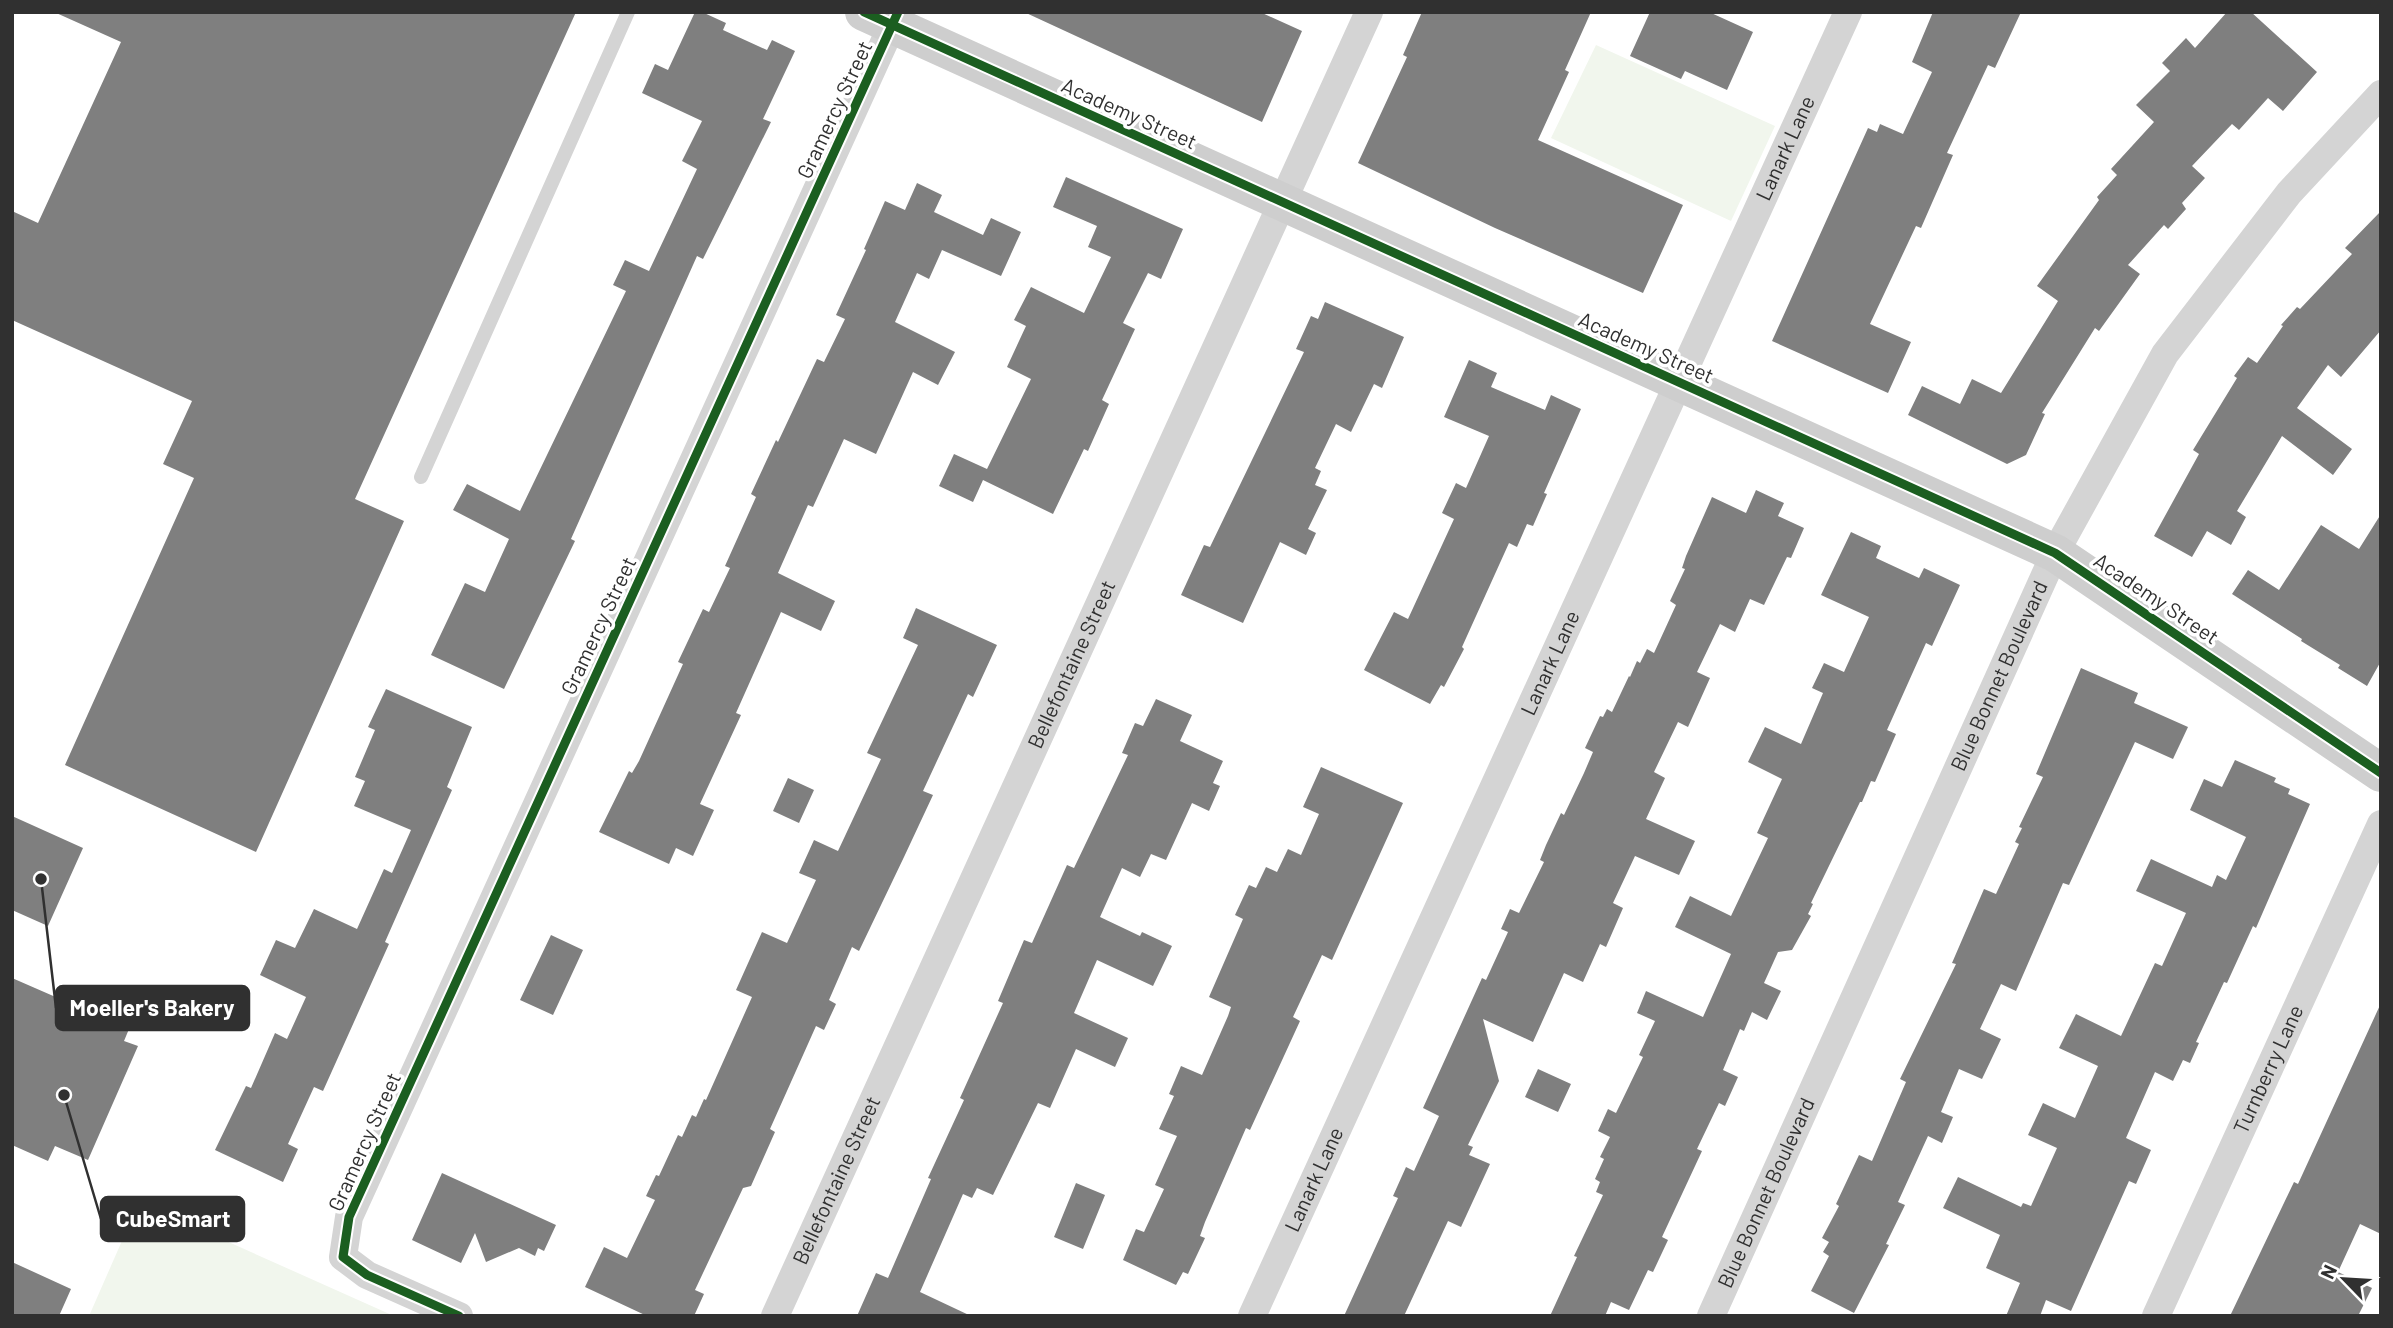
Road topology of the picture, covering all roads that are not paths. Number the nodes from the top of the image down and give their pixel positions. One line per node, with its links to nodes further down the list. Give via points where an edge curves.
1 (628, 12): 8 (lane)
2 (1369, 12): 6 (street, Bellefontaine Street)
3 (1848, 12): 7 (street, Lanark Lane)
4 (885, 17): 6 (street, Academy Street); 12 (street, Gramercy Street, via 349,1217 343,1257 367,1275)
5 (2381, 93): 9 (street, Blue Bonnet Boulevard, via 2289,194 2165,354)
6 (1282, 202): 7 (street, Academy Street); 13 (street, Bellefontaine Street)
7 (1677, 382): 9 (street, Academy Street); 14 (street, Lanark Lane)
8 (421, 477)
9 (2055, 553): 10 (street, Academy Street); 15 (street, Blue Bonnet Boulevard)
10 (2381, 773)
11 (2381, 824): 16 (street, Turnberry Lane)
12 (459, 1316)
13 (775, 1316)
14 (1252, 1316)
15 (1711, 1316)
16 (2156, 1316)

